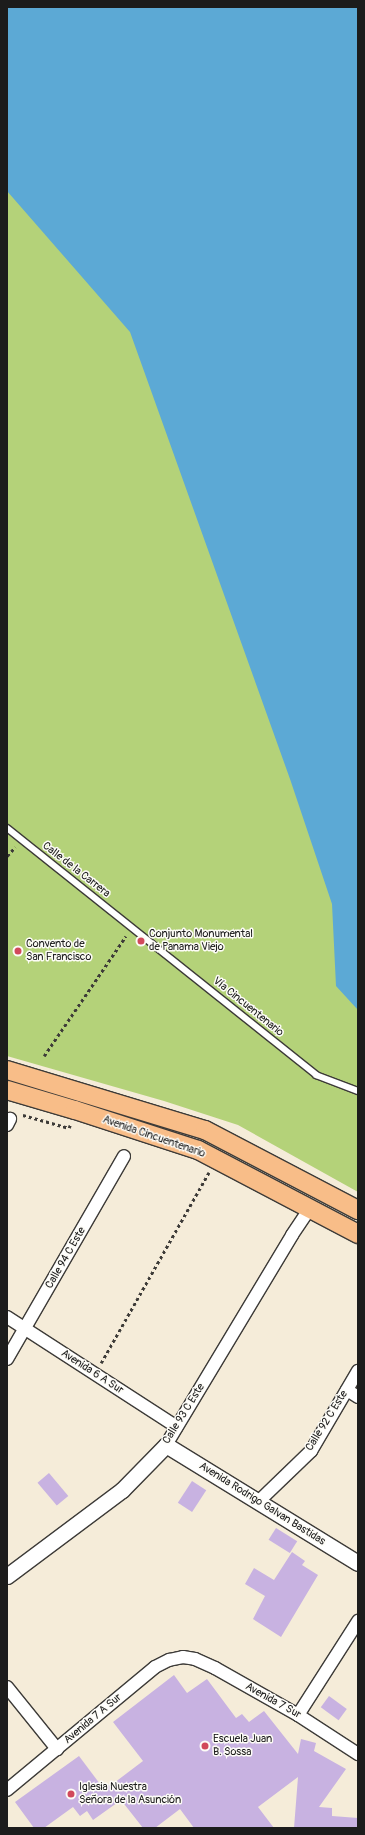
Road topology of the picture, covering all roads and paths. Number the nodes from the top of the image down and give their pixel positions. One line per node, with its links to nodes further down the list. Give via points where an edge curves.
1 (7, 828): 2 (lane, Calle de la Carrera)
2 (132, 927): 3 (path); 6 (lane, Vía Cincuentenario, via 316,1075)
3 (44, 1056)
4 (7, 1070): 10 (main road, Avenida Cincuentenario, via 205,1130)
5 (7, 1090): 9 (main road, Avenida Cincuentenario, via 198,1150)
6 (358, 1090)
7 (124, 1156): 13 (street, Calle 94 C Este)
8 (199, 1190): 16 (path)
9 (310, 1208): 11 (main road, Avenida Cincuentenario); 19 (street, Calle 93 C Este)
10 (358, 1210)
11 (358, 1234)
12 (7, 1317): 13 (street, Avenida 6 A Sur)
13 (25, 1328): 14 (street, Calle 94 C Este); 16 (street, Avenida 6 A Sur)
14 (7, 1359)
15 (358, 1371): 17 (street, Calle 92 C Este)
16 (95, 1374): 19 (street, Avenida 6 A Sur)
17 (347, 1390): 18 (street); 21 (street, Calle 92 C Este, via 311,1450)
18 (358, 1397)
19 (177, 1427): 20 (street, Calle 93 C Este)
20 (166, 1445): 21 (street, Avenida Rodrigo Galvan Bastidas); 23 (street, Calle 93 C Este, via 122,1490)
21 (258, 1502): 22 (street, Avenida Rodrigo Galvan Bastidas)
22 (358, 1563)
23 (7, 1576)
24 (358, 1621): 27 (street)
25 (183, 1657): 27 (street, Avenida 7 Sur, via 195,1659 215,1668); 28 (street, Avenida 7 A Sur, via 169,1660 156,1667)
26 (7, 1686): 28 (street)
27 (298, 1715): 29 (street, Avenida 7 Sur)
28 (57, 1749): 30 (street, Avenida 7 A Sur)
29 (358, 1754)
30 (7, 1790)

